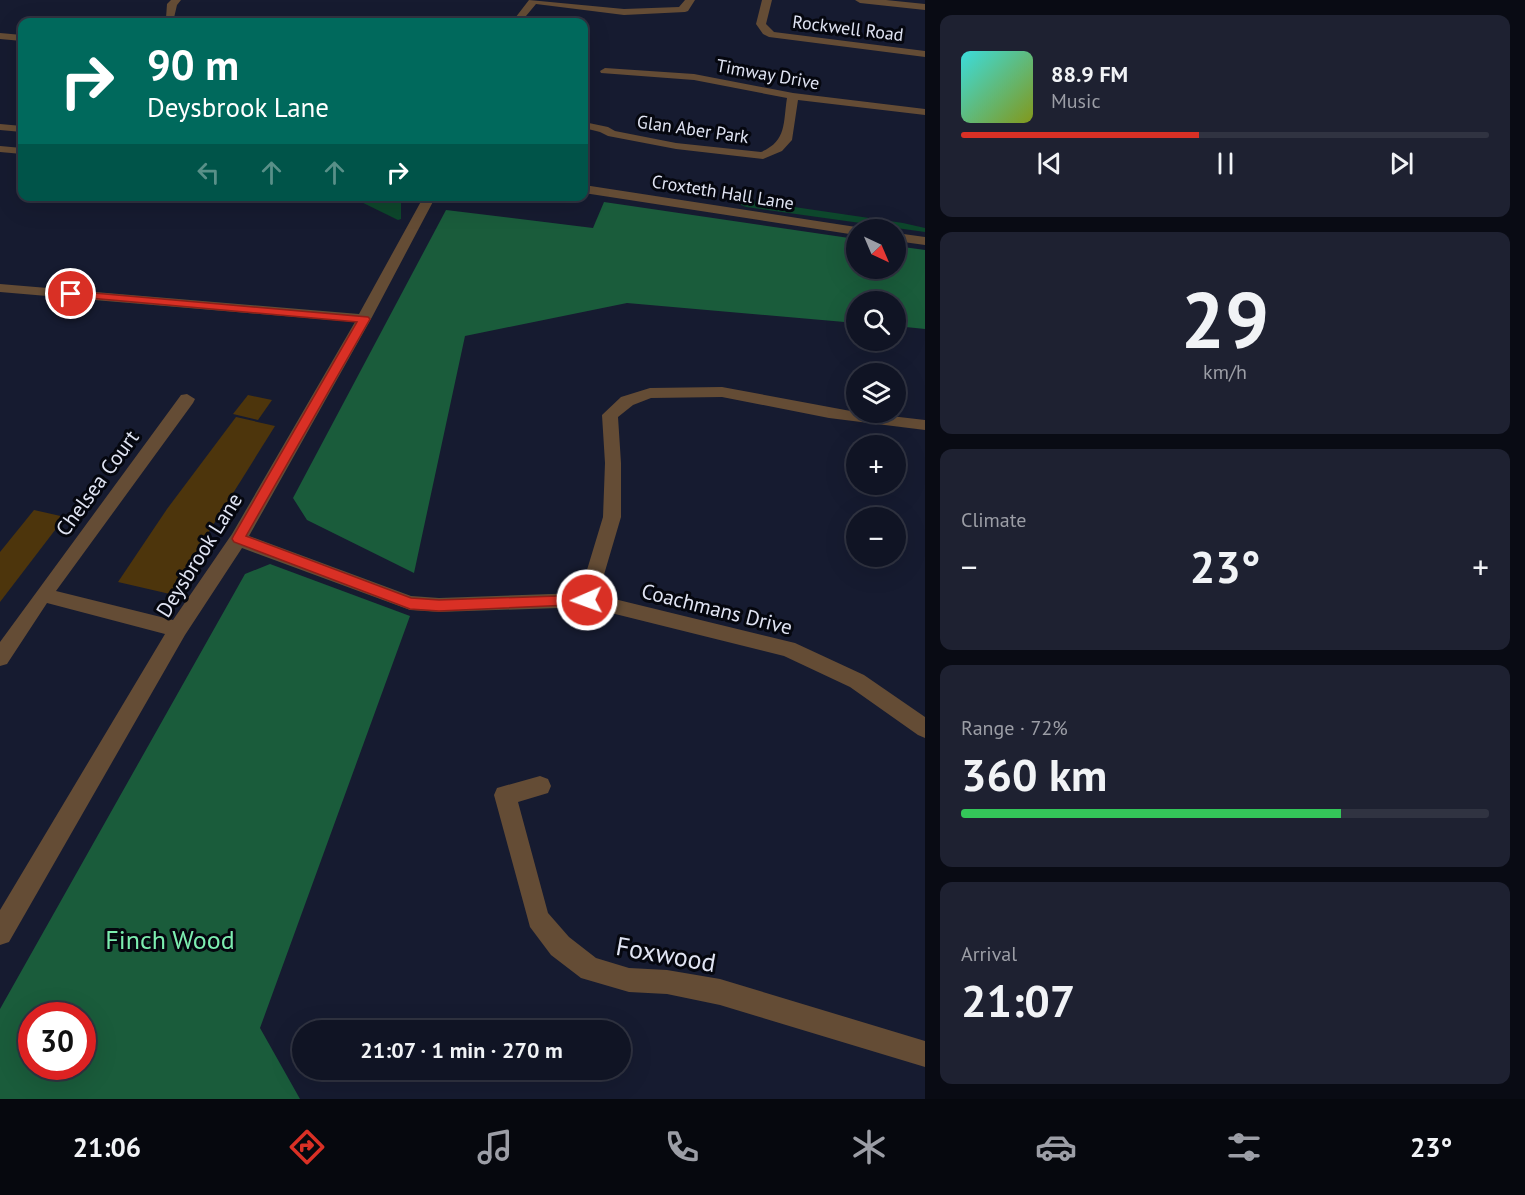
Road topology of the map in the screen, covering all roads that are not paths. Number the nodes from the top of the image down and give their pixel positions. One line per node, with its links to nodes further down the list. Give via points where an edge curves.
1 (176, 0): 8 (street)
2 (690, 0): 5 (street, via 685,9 624,12)
3 (767, 0): 12 (street, Rockwell Road, via 761,24 766,32)
4 (860, 0): 6 (street)
5 (534, 1): 9 (street)
6 (887, 1): 7 (street)
7 (925, 7)
8 (170, 18)
9 (519, 18)
10 (0, 36): 11 (street)
11 (18, 38)
12 (925, 54)
13 (605, 71): 14 (street, Timway Drive, via 694,77)
14 (793, 96): 15 (street, Timway Drive); 16 (street, Glan Aber Park, via 786,140 763,156 673,146)
15 (925, 112)
16 (588, 126)
17 (0, 127): 18 (street)
18 (18, 129)
19 (0, 149): 20 (street)
20 (18, 151)
21 (588, 190): 23 (street, Croxteth Hall Lane)
22 (427, 201): 27 (street, Deysbrook Lane)
23 (846, 229)
24 (906, 239): 25 (street)
25 (925, 242)
26 (1, 290): 27 (street)
27 (364, 319): 30 (street, Deysbrook Lane)
28 (187, 399): 31 (street, Chelsea Court)
29 (925, 425): 32 (street, via 829,413 722,392 650,393 627,401 610,416 612,517)
30 (238, 539): 32 (street, Coachmans Drive, via 410,603 439,606); 33 (street, Deysbrook Lane)
31 (43, 595): 33 (street); 34 (street, Chelsea Court)
32 (587, 600): 35 (street, Coachmans Drive, via 788,649 857,681)
33 (178, 629): 37 (street, Deysbrook Lane)
34 (0, 658)
35 (925, 729)
36 (540, 786): 38 (street, Foxwood, via 505,795 538,919 560,946 590,969 629,980 720,992)
37 (0, 933)
38 (925, 1054)

